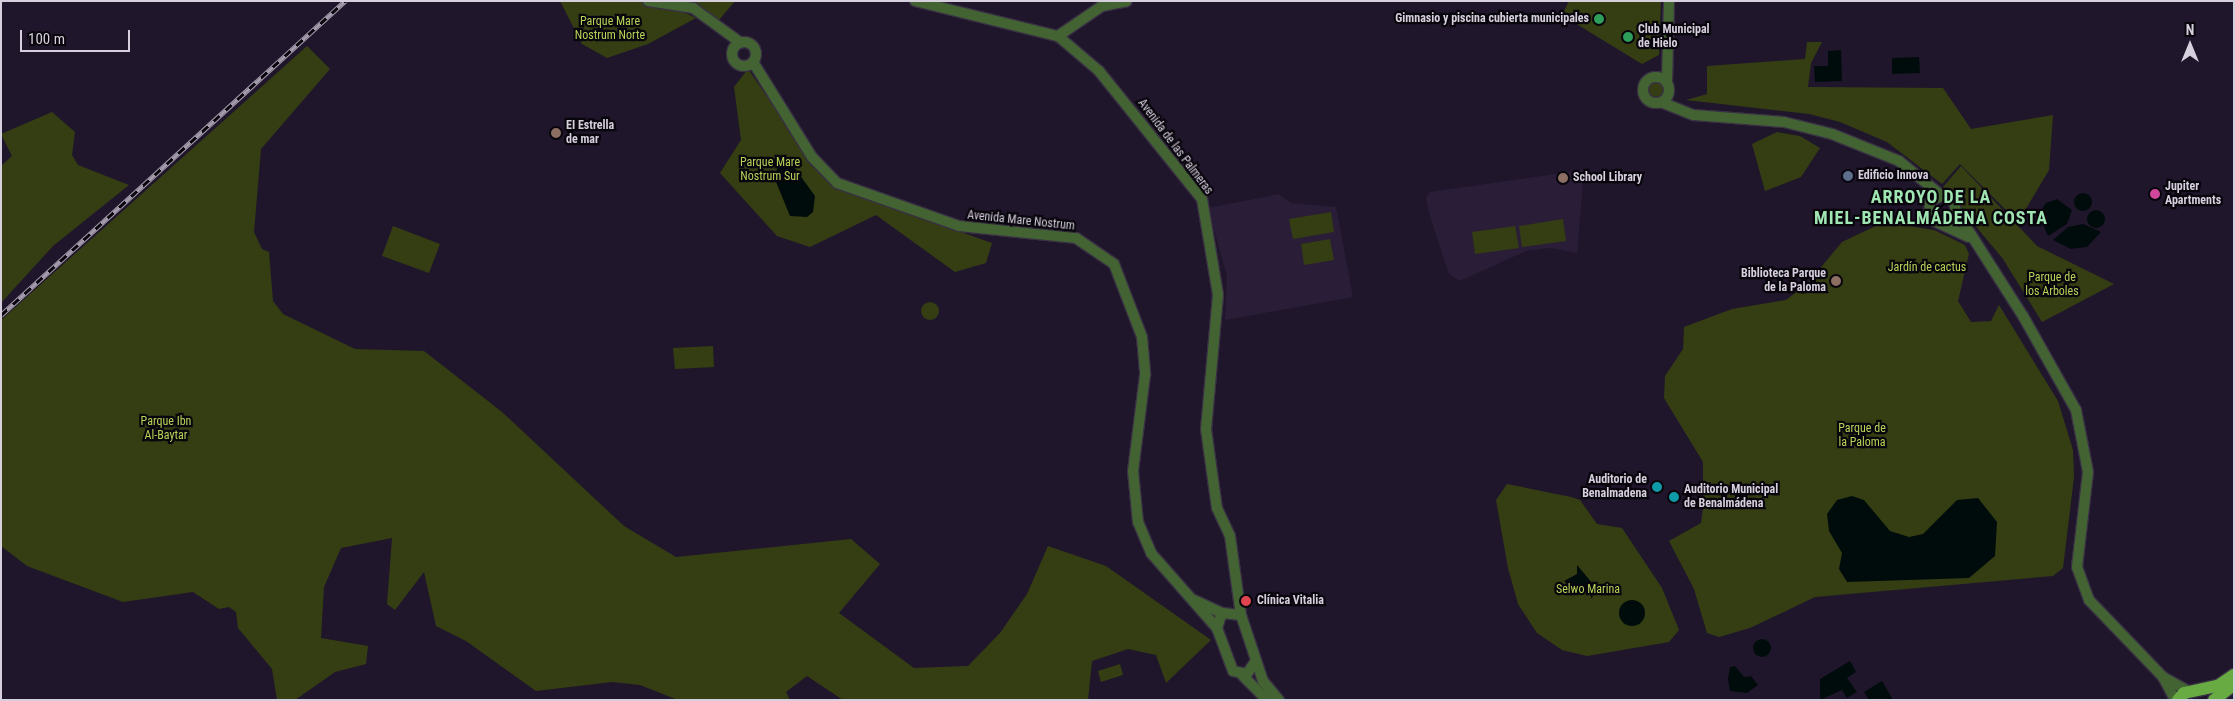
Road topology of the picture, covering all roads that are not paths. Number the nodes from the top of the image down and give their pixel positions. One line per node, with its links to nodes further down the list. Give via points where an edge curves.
1 (648, 1): 6 (street, via 693,8)
2 (915, 1): 5 (street)
3 (1127, 1): 5 (street, via 1102,6)
4 (1670, 1): 8 (street)
5 (1058, 36): 16 (street, Avenida de las Palmeras, via 1099,71 1202,199 1218,295 1206,429 1217,508 1230,536)
6 (742, 42): 7 (street, via 754,48); 7 (street, via 734,49 734,60 743,65)
7 (752, 62): 17 (street, Avenida Mare Nostrum, via 812,157 837,183 959,226 1076,238 1114,264 1142,337 1145,375 1133,471 1138,522 1151,554)
8 (1669, 64): 9 (street); 10 (street)
9 (1656, 77): 10 (street); 11 (street, via 1645,82 1643,93 1648,101)
10 (1667, 83): 11 (street)
11 (1665, 98): 12 (street, via 1675,108 1716,118 1808,126 1899,161 1918,180)
12 (1942, 196): 13 (street, via 1951,199); 14 (street, via 1933,198 1928,208 1931,218)
13 (1956, 211): 14 (street, via 1949,221); 15 (street)
14 (1941, 223): 15 (street)
15 (1969, 237): 24 (street, via 2023,316 2076,410 2088,472 2078,540 2080,581 2101,615)
16 (1238, 595): 18 (street); 19 (street, Avenida de las Palmeras)
17 (1190, 598): 18 (street, Avenida Mare Nostrum); 20 (street, Avenida Mare Nostrum)
18 (1226, 612): 19 (street, Avenida Mare Nostrum); 20 (street)
19 (1242, 615): 21 (street, Avenida de las Palmeras)
20 (1217, 628): 23 (street, via 1231,668)
21 (1255, 662): 23 (street); 28 (street, via 1263,681)
22 (2234, 675): 26 (main road, via 2218,686)
23 (1243, 676): 27 (street)
24 (2163, 677): 26 (street); 29 (street)
25 (2234, 684): 31 (main road)
26 (2188, 690): 29 (main road); 30 (main road)
27 (1266, 700)
28 (1279, 700)
29 (2176, 700)
30 (2205, 700)
31 (2214, 700)

